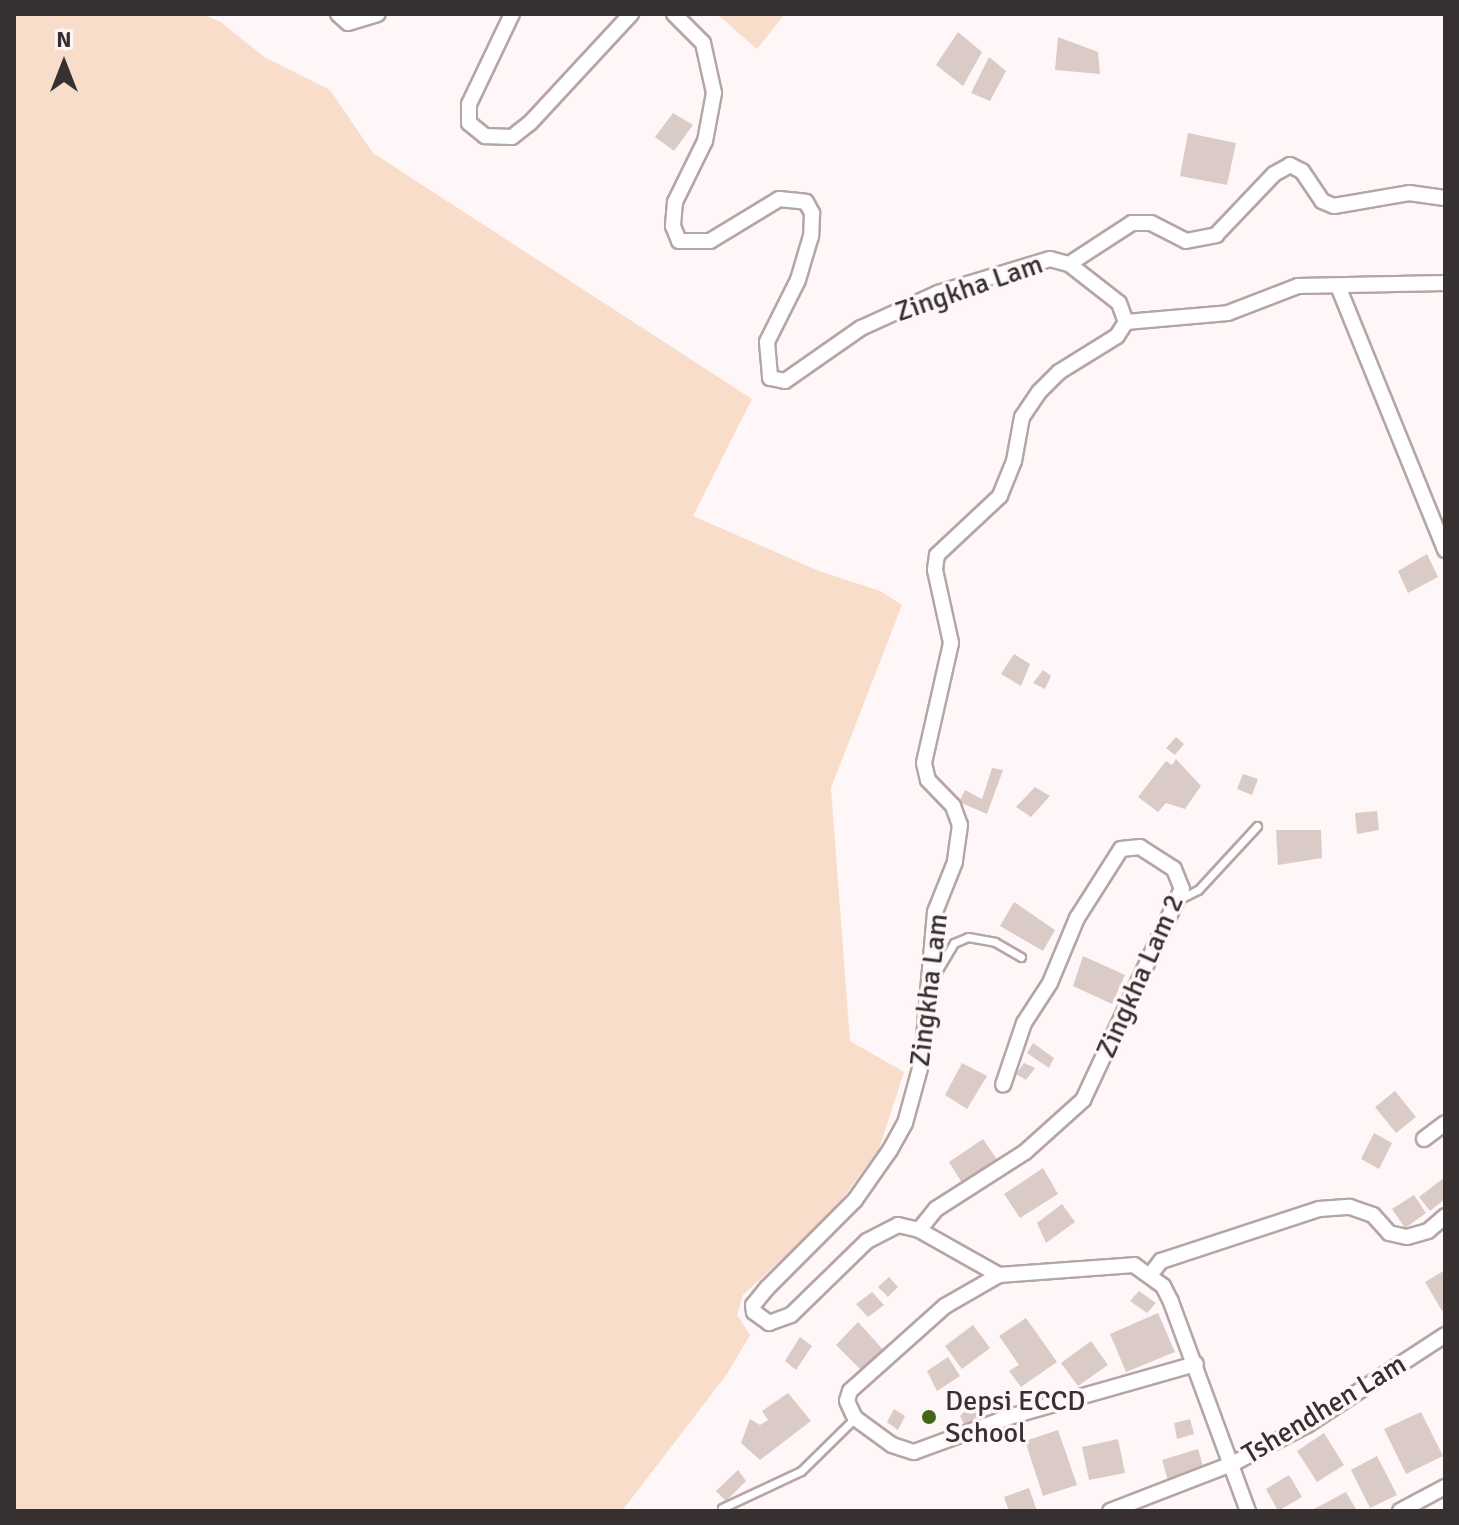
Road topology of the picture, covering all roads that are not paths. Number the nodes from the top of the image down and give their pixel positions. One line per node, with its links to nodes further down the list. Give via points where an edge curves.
1 (338, 14): 2 (street, via 348,23)
2 (378, 14)
3 (512, 14): 4 (street, via 469,104 469,123 485,136 512,137 530,123)
4 (631, 14)
5 (674, 14): 7 (street, Zingkha Lam, via 703,43 714,93 705,141 677,195 676,236 692,244 710,241 760,206 788,197 806,202 812,213 798,280 767,342 770,378 785,381 861,328 938,293 1039,261)
6 (1445, 198): 7 (street, via 1409,193 1334,206 1322,201 1302,171 1290,165 1274,174 1216,235 1186,241 1151,223 1132,223)
7 (1069, 264): 10 (street, Zingkha Lam, via 1119,303)
8 (1445, 283): 9 (street)
9 (1338, 286): 10 (street, via 1284,290 1228,313); 11 (street)
10 (1126, 322): 15 (street, Zingkha Lam, via 1117,336 1059,372 1039,392 1022,417 1014,461 1000,496 937,555 935,570 951,643 924,763 928,780 953,806 960,825 955,862 935,912)
11 (1445, 550)
12 (1257, 826): 13 (lane, via 1198,890)
13 (1178, 899): 16 (street, Zingkha Lam 2, via 1181,883 1174,869 1140,847 1121,849 1077,918 1050,983 1024,1023); 20 (street, Zingkha Lam 2, via 1083,1100 1025,1152 936,1209)
14 (1021, 957): 15 (lane, via 995,942 968,937 954,943)
15 (929, 986): 20 (street, Zingkha Lam, via 922,1061 905,1123 855,1200 760,1297 754,1312 769,1323 791,1315 867,1241 898,1225)
16 (1003, 1085)
17 (1445, 1123): 18 (street)
18 (1424, 1139)
19 (1445, 1216): 22 (street, via 1428,1231 1407,1237 1389,1233 1373,1215 1350,1207 1319,1209 1161,1261)
20 (919, 1230): 21 (street)
21 (999, 1275): 22 (street, via 1109,1263 1134,1265); 25 (street, via 945,1306 850,1391 847,1401)
22 (1150, 1275): 24 (street, via 1163,1286)
23 (1445, 1335): 26 (street, Tshendhen Lam, via 1351,1399)
24 (1196, 1364): 25 (street, via 1012,1416 914,1452 892,1445); 26 (street)
25 (855, 1418): 28 (lane, via 801,1471)
26 (1232, 1464): 29 (street, Tshendhen Lam); 30 (street)
27 (1445, 1487): 31 (street)
28 (722, 1508)
29 (1110, 1511)
30 (1248, 1511)
31 (1400, 1511)

